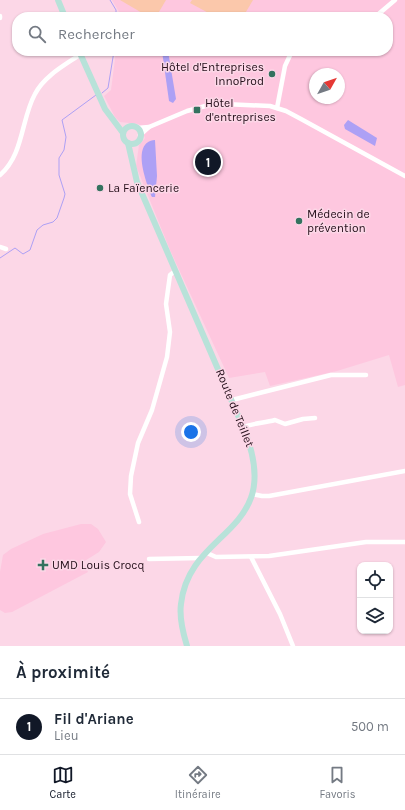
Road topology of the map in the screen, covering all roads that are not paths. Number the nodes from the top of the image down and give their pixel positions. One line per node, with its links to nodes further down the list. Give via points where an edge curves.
1 (58, 0): 3 (main road)
2 (394, 0): 4 (street)
3 (63, 12)
4 (380, 12)
5 (75, 56): 18 (street, via 37,90 16,152)
6 (82, 56): 9 (main road)
7 (290, 56): 8 (street)
8 (276, 108): 11 (street, via 209,105); 19 (street)
9 (111, 119): 10 (main road); 13 (main road)
10 (128, 127): 12 (main road); 13 (main road)
11 (149, 127): 12 (street); 14 (street)
12 (137, 128): 14 (main road)
13 (123, 133): 15 (main road)
14 (140, 135): 16 (main road)
15 (128, 142): 16 (main road); 17 (main road, Route de Teillet)
16 (136, 142): 17 (main road, Route de Teillet)
17 (132, 162): 22 (main road, Route de Teillet, via 137,182)
18 (0, 175)
19 (405, 176)
20 (0, 247): 21 (street)
21 (6, 249)
22 (175, 271): 24 (main road, Route de Teillet); 29 (street, via 170,276 166,304 170,332 167,357 152,410 133,461 130,494)
23 (366, 375): 24 (street, via 331,374)
24 (232, 400): 26 (main road, Route de Teillet)
25 (315, 418): 26 (street, via 285,424 275,420 255,422)
26 (243, 426): 28 (main road, Route de Teillet, via 253,453 255,467)
27 (405, 471): 28 (street, via 269,496)
28 (252, 494): 31 (main road, Route de Teillet, via 242,516)
29 (139, 522)
30 (405, 542): 32 (street, via 366,542 301,553)
31 (207, 553): 32 (street, via 216,557); 33 (main road, Route de Teillet)
32 (251, 556): 36 (street)
33 (202, 558): 34 (street); 35 (main road, Route de Teillet, via 187,581 180,604)
34 (149, 560)
35 (187, 646)
36 (293, 646)

